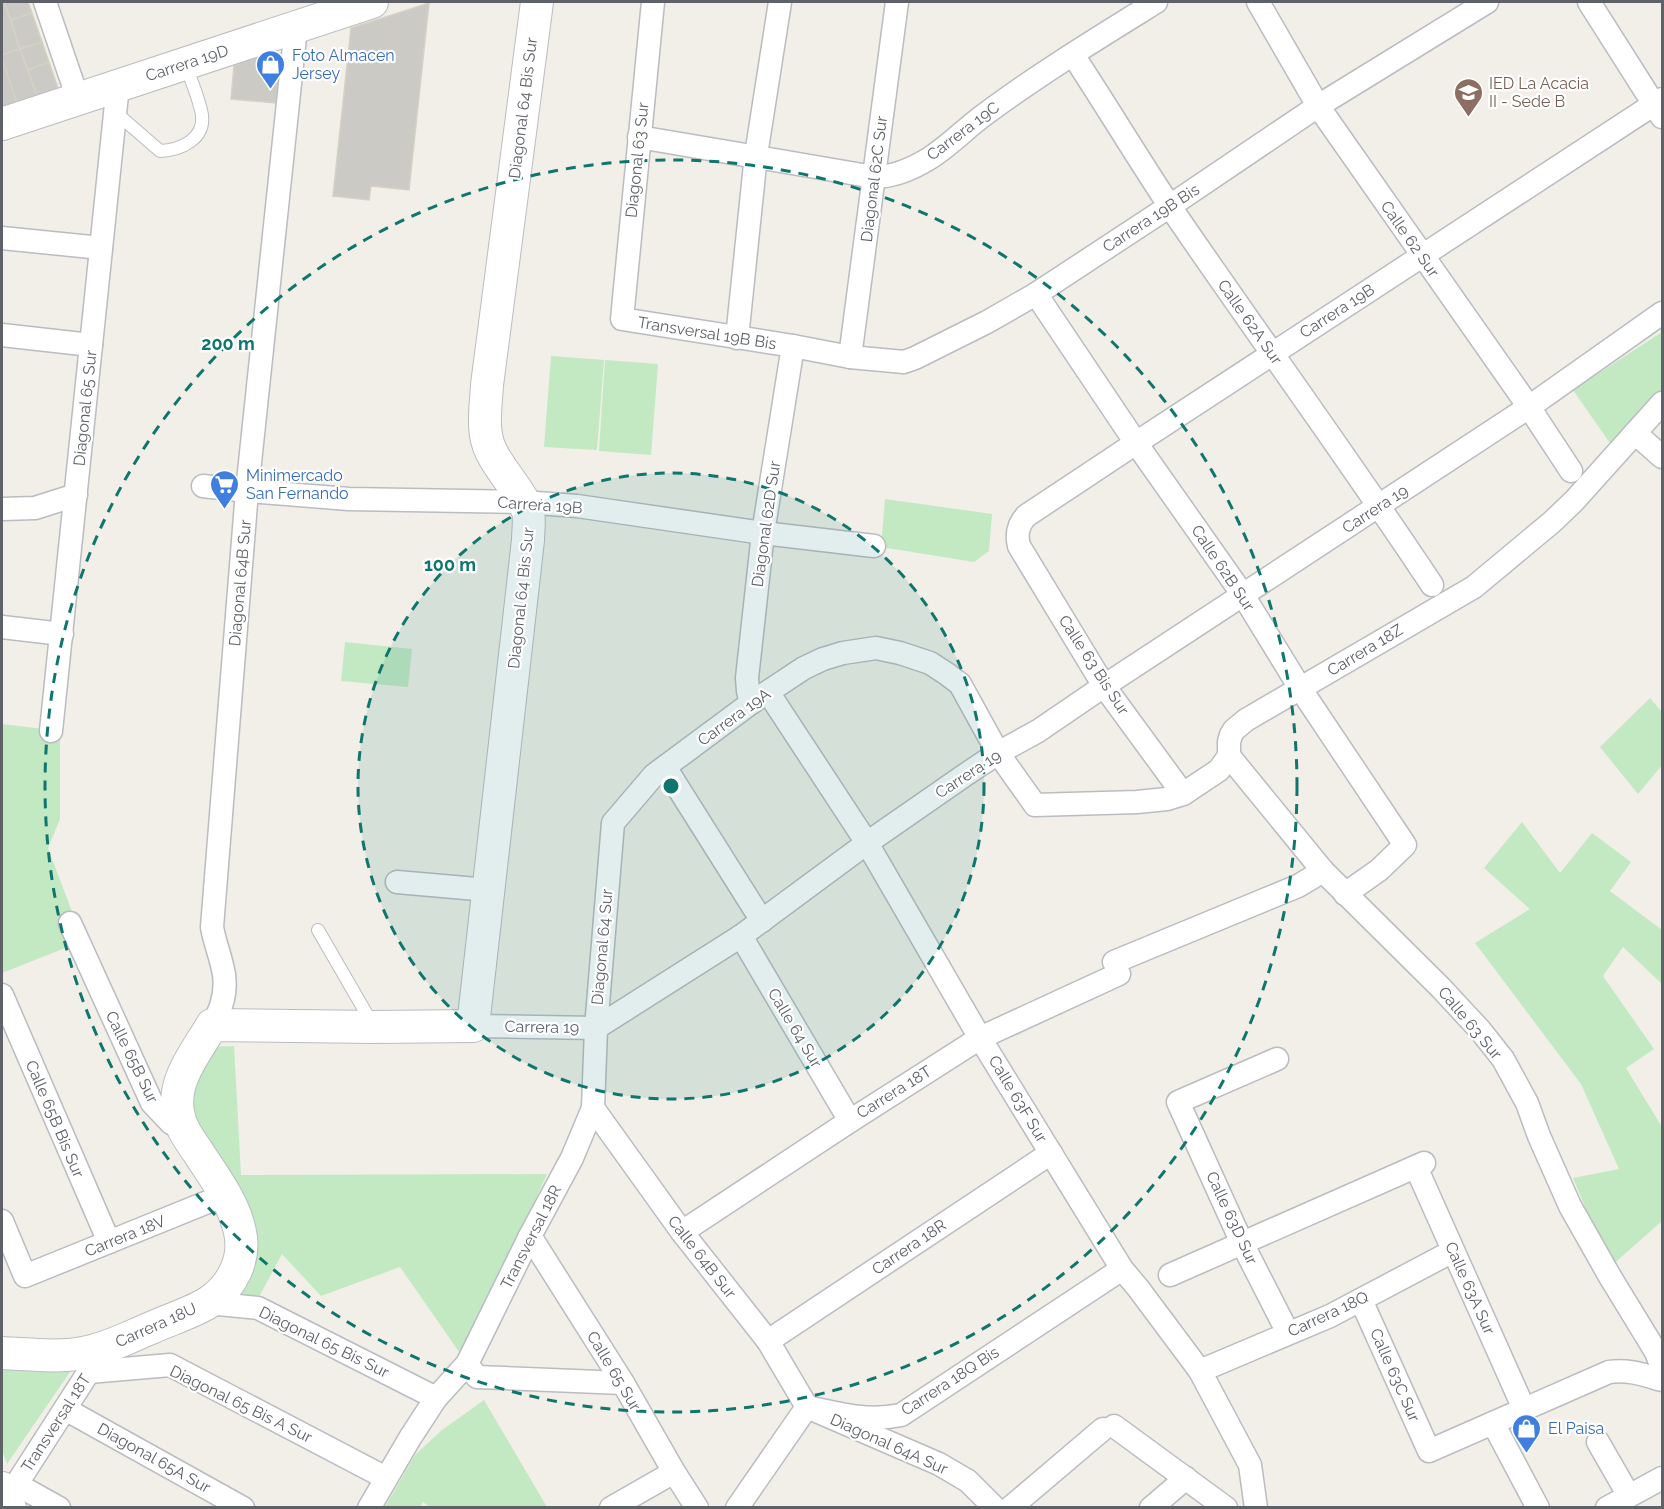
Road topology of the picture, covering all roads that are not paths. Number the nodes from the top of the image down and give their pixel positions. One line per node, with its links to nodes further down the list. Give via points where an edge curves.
1 (45, 2): 14 (street)
2 (372, 2): 11 (street, Carrera 19D)
3 (537, 2): 44 (street, Diagonal 64 Bis Sur, via 485,426 490,450)
4 (653, 2): 19 (street, Diagonal 63 Sur)
5 (780, 2): 20 (street)
6 (897, 2): 21 (street, Diagonal 62C Sur)
7 (1156, 2): 12 (street, Carrera 19C)
8 (1258, 2): 16 (street, Calle 62 Sur)
9 (1487, 2): 16 (street, Carrera 19B Bis)
10 (1589, 2): 17 (street)
11 (296, 27): 13 (street, Carrera 19D); 42 (street, Diagonal 64B Sur)
12 (1073, 54): 21 (street, Carrera 19C, via 984,115 930,158 891,175); 22 (street, Calle 62A Sur)
13 (185, 63): 15 (street, Carrera 19D); 15 (lane, via 202,115 200,131 191,142 160,151)
14 (78, 99): 15 (street, Carrera 19D); 18 (street, Carrera 19D)
15 (117, 99): 24 (street, Diagonal 65 Sur)
16 (1318, 106): 22 (street, Carrera 19B Bis); 25 (street, Calle 62 Sur)
17 (1660, 107): 25 (street, Carrera 19B)
18 (2, 124)
19 (639, 136): 20 (street, Carrera 19C); 28 (street, Diagonal 63 Sur)
20 (756, 155): 21 (street, Carrera 19C); 30 (street)
21 (874, 177): 34 (street, Diagonal 62C Sur)
22 (1170, 206): 26 (street, Carrera 19B Bis); 33 (street, Calle 62A Sur)
23 (2, 238): 24 (street)
24 (101, 248): 31 (street, Diagonal 65 Sur)
25 (1422, 256): 33 (street, Carrera 19B); 36 (street, Calle 62 Sur)
26 (1036, 294): 34 (street, Carrera 19B Bis, via 904,362); 38 (street, Calle 62B Sur)
27 (1662, 313): 36 (street, Carrera 19)
28 (622, 319): 30 (street, Transversal 19B Bis)
29 (2, 335): 31 (street)
30 (737, 338): 32 (street, Transversal 19B Bis)
31 (91, 345): 43 (street, Diagonal 65 Sur)
32 (793, 346): 34 (street, Carrera 19B Bis); 48 (street, Diagonal 62D Sur)
33 (1272, 354): 38 (street, Carrera 19B); 45 (street, Calle 62A Sur)
34 (850, 357)
35 (1662, 403): 37 (street, Carrera 18Z)
36 (1530, 407): 40 (street, Calle 62 Sur); 45 (street, Carrera 19)
37 (1635, 433): 39 (street); 55 (street, Carrera 18Z, via 1567,508 1474,587)
38 (1136, 442): 47 (street, Carrera 19B, via 1026,516); 51 (street, Calle 62B Sur)
39 (1662, 457)
40 (1571, 471)
41 (203, 486): 42 (street, Carrera 19B)
42 (247, 491): 44 (street, Carrera 19B, via 349,499); 73 (street, Diagonal 64B Sur, via 212,927 223,965 225,990)
43 (76, 495): 46 (street, via 35,508); 53 (street, Diagonal 65 Sur)
44 (523, 502): 48 (street, Carrera 19B); 66 (street, Diagonal 64 Bis Sur, via 528,512 528,540)
45 (1380, 506): 50 (street, Calle 62A Sur); 51 (street, Carrera 19)
46 (2, 508)
47 (1018, 530): 54 (street, Calle 63 Bis Sur, via 1019,546)
48 (763, 533): 49 (street, Carrera 19B); 56 (street, Diagonal 62D Sur, via 747,678 748,691)
49 (874, 546)
50 (1432, 585)
51 (1243, 595): 54 (street, Carrera 19); 55 (street, Calle 62B Sur)
52 (2, 627): 53 (street)
53 (62, 634): 57 (street, Diagonal 65 Sur)
54 (1104, 686): 58 (street, Carrera 19); 61 (street, Calle 63 Bis Sur)
55 (1300, 688): 59 (street, Carrera 18Z, via 1234,730); 67 (street, Calle 62B Sur, via 1405,845)
56 (760, 697): 58 (street, Carrera 19A, via 804,668 843,653 876,648 907,655 930,663 960,684); 60 (street, Carrera 19A); 63 (street, Calle 63F Sur)
57 (51, 731)
58 (998, 753): 61 (street, Carrera 18Z, via 1035,805 1137,802); 63 (street, Carrera 19)
59 (1229, 756): 61 (street, Carrera 18Z, via 1220,770); 64 (street, Calle 63 Sur)
60 (665, 767): 62 (street, Carrera 19A); 68 (street)
61 (1183, 794)
62 (613, 823): 76 (street, Diagonal 64 Sur)
63 (867, 843): 68 (street, Carrera 19); 77 (street, Calle 63F Sur)
64 (1323, 871): 67 (street, Calle 63 Sur); 77 (street, Carrera 18T)
65 (397, 882): 66 (street)
66 (489, 890): 74 (street, Diagonal 64 Bis Sur)
67 (1345, 894): 99 (street, Calle 63 Sur, via 1441,988 1503,1059 1527,1102 1570,1206)
68 (762, 921): 71 (street, Carrera 19)
69 (70, 923): 81 (street, Calle 65B Sur, via 152,1103 171,1123)
70 (318, 930): 75 (lane)
71 (741, 936): 76 (street, Carrera 19); 80 (street, Calle 64 Sur)
72 (2, 995): 87 (street, Calle 65B Bis Sur)
73 (212, 1025): 75 (street, Carrera 19); 81 (street, Diagonal 64B Sur, via 185,1069 179,1088 177,1111)
74 (473, 1026): 75 (street, Carrera 19); 76 (street, Carrera 19)
75 (375, 1027)
76 (596, 1028): 79 (street, Diagonal 64 Sur)
77 (980, 1038): 80 (street, Carrera 18T); 82 (street, Calle 63F Sur)
78 (1277, 1059): 88 (street, Calle 63D Sur, via 1178,1102)
79 (593, 1108): 85 (street, Calle 64B Sur); 86 (street, Transversal 18R)
80 (850, 1121): 85 (street, Carrera 18T)
81 (182, 1128): 83 (street, Calle 65B Sur)
82 (1051, 1153): 90 (street, Calle 63F Sur); 95 (street, Carrera 18R)
83 (225, 1196): 87 (street, Carrera 18V); 93 (street, Calle 65B Sur, via 241,1234 240,1261 227,1285)
84 (2, 1221): 87 (street, Carrera 18V, via 25,1276)
85 (682, 1232): 95 (street, Calle 64B Sur)
86 (531, 1236): 98 (street, Transversal 18R); 102 (street, Calle 65 Sur)
87 (109, 1242)
88 (1242, 1243): 89 (street, Calle 63A Sur, via 1420,1165); 91 (street); 94 (street, Calle 63D Sur)
89 (1453, 1251): 92 (street, Carrera 18Q); 106 (street, Calle 63A Sur)
90 (1122, 1269): 100 (street, Calle 63F Sur); 104 (street, Carrera 18Q Bis, via 901,1415 862,1418)
91 (1170, 1275)
92 (1361, 1300): 94 (street, Carrera 18Q); 107 (street, Calle 63C Sur, via 1429,1451)
93 (208, 1303): 97 (street, Carrera 18U); 103 (street, Diagonal 65 Bis Sur, via 258,1308)
94 (1288, 1333): 100 (street, Carrera 18Q)
95 (768, 1341): 104 (street, Calle 64B Sur)
96 (2, 1353): 97 (street, via 74,1355)
97 (97, 1360): 105 (street, Transversal 18T); 110 (street, Diagonal 65 Bis A Sur, via 170,1365)
98 (468, 1364): 102 (street, via 477,1377); 103 (street, Transversal 18R)
99 (1662, 1368)
100 (1200, 1371): 125 (street, Calle 63F Sur, via 1250,1465)
101 (1662, 1380): 106 (street, via 1623,1370 1610,1372)
102 (622, 1383): 109 (street, Calle 65 Sur)
103 (436, 1398): 110 (street, Transversal 18R)
104 (807, 1407): 120 (street); 121 (street, Diagonal 64A Sur, via 939,1464 968,1481)
105 (65, 1409): 113 (street, Transversal 18T); 116 (street, Diagonal 65A Sur)
106 (1524, 1409): 107 (street)
107 (1493, 1423): 126 (street)
108 (1598, 1442): 114 (street)
109 (674, 1472): 118 (street); 119 (street, Calle 65 Sur)
110 (386, 1478): 117 (street, Transversal 18R)
111 (1186, 1478): 122 (street, via 1109,1427); 123 (street); 124 (street)
112 (1662, 1478): 114 (street)
113 (9, 1494): 115 (street)
114 (1629, 1496): 127 (street)
115 (59, 1508)
116 (243, 1508)
117 (369, 1508)
118 (611, 1508)
119 (697, 1508)
120 (737, 1508)
121 (995, 1508)
122 (1010, 1508)
123 (1151, 1508)
124 (1226, 1508)
125 (1257, 1508)
126 (1538, 1508)
127 (1607, 1508)

